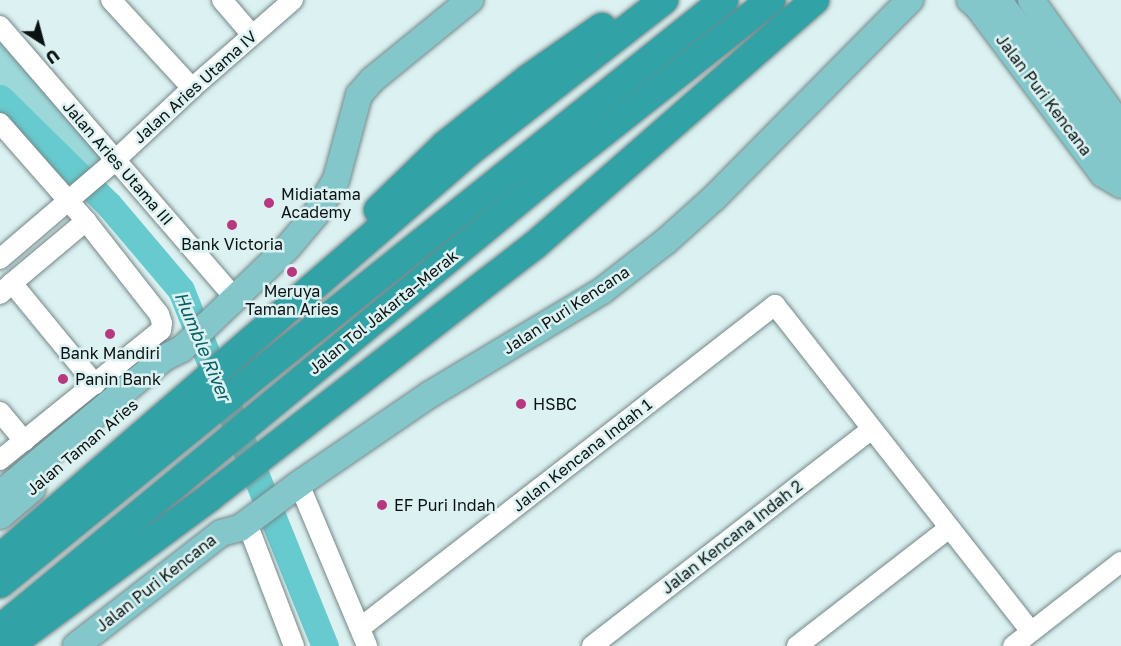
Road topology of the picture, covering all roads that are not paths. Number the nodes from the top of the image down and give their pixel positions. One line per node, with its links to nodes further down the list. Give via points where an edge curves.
1 (111, 0): 16 (street)
2 (222, 0): 15 (street)
3 (293, 0): 15 (street, Jalan Aries Utama IV)
4 (470, 0): 27 (main road, Jalan Taman Aries, via 359,95 336,180 316,214)
5 (632, 0): 26 (highway, via 600,29 529,78 445,145 373,216)
6 (664, 0): 26 (highway, via 470,152)
7 (724, 0): 32 (highway, Jalan Tol Jakarta–Merak, via 245,384)
8 (771, 0): 43 (highway, Jalan Tol Jakarta–Merak, via 557,169)
9 (815, 0): 46 (highway, via 535,245 210,497)
10 (909, 0): 35 (main road, Jalan Puri Kencana, via 714,198 665,242 602,291 429,395)
11 (970, 0): 21 (main road, Jalan Puri Kencana, via 1103,174)
12 (998, 0): 19 (main road)
13 (1031, 0): 18 (main road)
14 (0, 26): 20 (street, Jalan Aries Utama III)
15 (252, 35): 16 (street, Jalan Aries Utama IV)
16 (192, 88): 20 (street, Jalan Aries Utama IV)
17 (0, 123): 22 (street)
18 (1121, 126)
19 (1121, 161)
20 (112, 163): 22 (street, Jalan Aries Utama IV); 27 (street, Jalan Aries Utama III)
21 (1121, 185)
22 (72, 196): 23 (street); 24 (street, Jalan Aries Utama IV)
23 (86, 221): 25 (street); 29 (street, via 162,323 161,330)
24 (1, 257)
25 (6, 288): 29 (street)
26 (304, 296): 32 (highway, via 247,344)
27 (230, 304): 28 (main road, Jalan Taman Aries)
28 (185, 345): 36 (main road, Jalan Taman Aries, via 164,358); 37 (main road, Jalan Taman Aries, via 165,377)
29 (95, 384): 33 (street)
30 (0, 412): 33 (street)
31 (872, 429): 39 (street); 45 (street, Jalan Kencana Indah 1, via 775,305); 50 (street, Jalan Kencana Indah 2)
32 (167, 431): 40 (highway); 42 (highway, Jalan Tol Jakarta–Merak)
33 (24, 441): 34 (street)
34 (0, 460)
35 (294, 487): 38 (main road, Jalan Puri Kencana); 45 (street)
36 (0, 494)
37 (0, 516)
38 (247, 523): 47 (main road, Jalan Puri Kencana, via 220,533); 48 (main road, Jalan Puri Kencana, via 230,546); 49 (street)
39 (949, 528): 44 (street); 51 (street)
40 (0, 558)
41 (1121, 562): 44 (street)
42 (0, 584)
43 (0, 629)
44 (1031, 632): 52 (street)
45 (363, 637)
46 (9, 646)
47 (76, 646)
48 (104, 646)
49 (294, 646)
50 (592, 646)
51 (797, 646)
52 (1013, 646)

